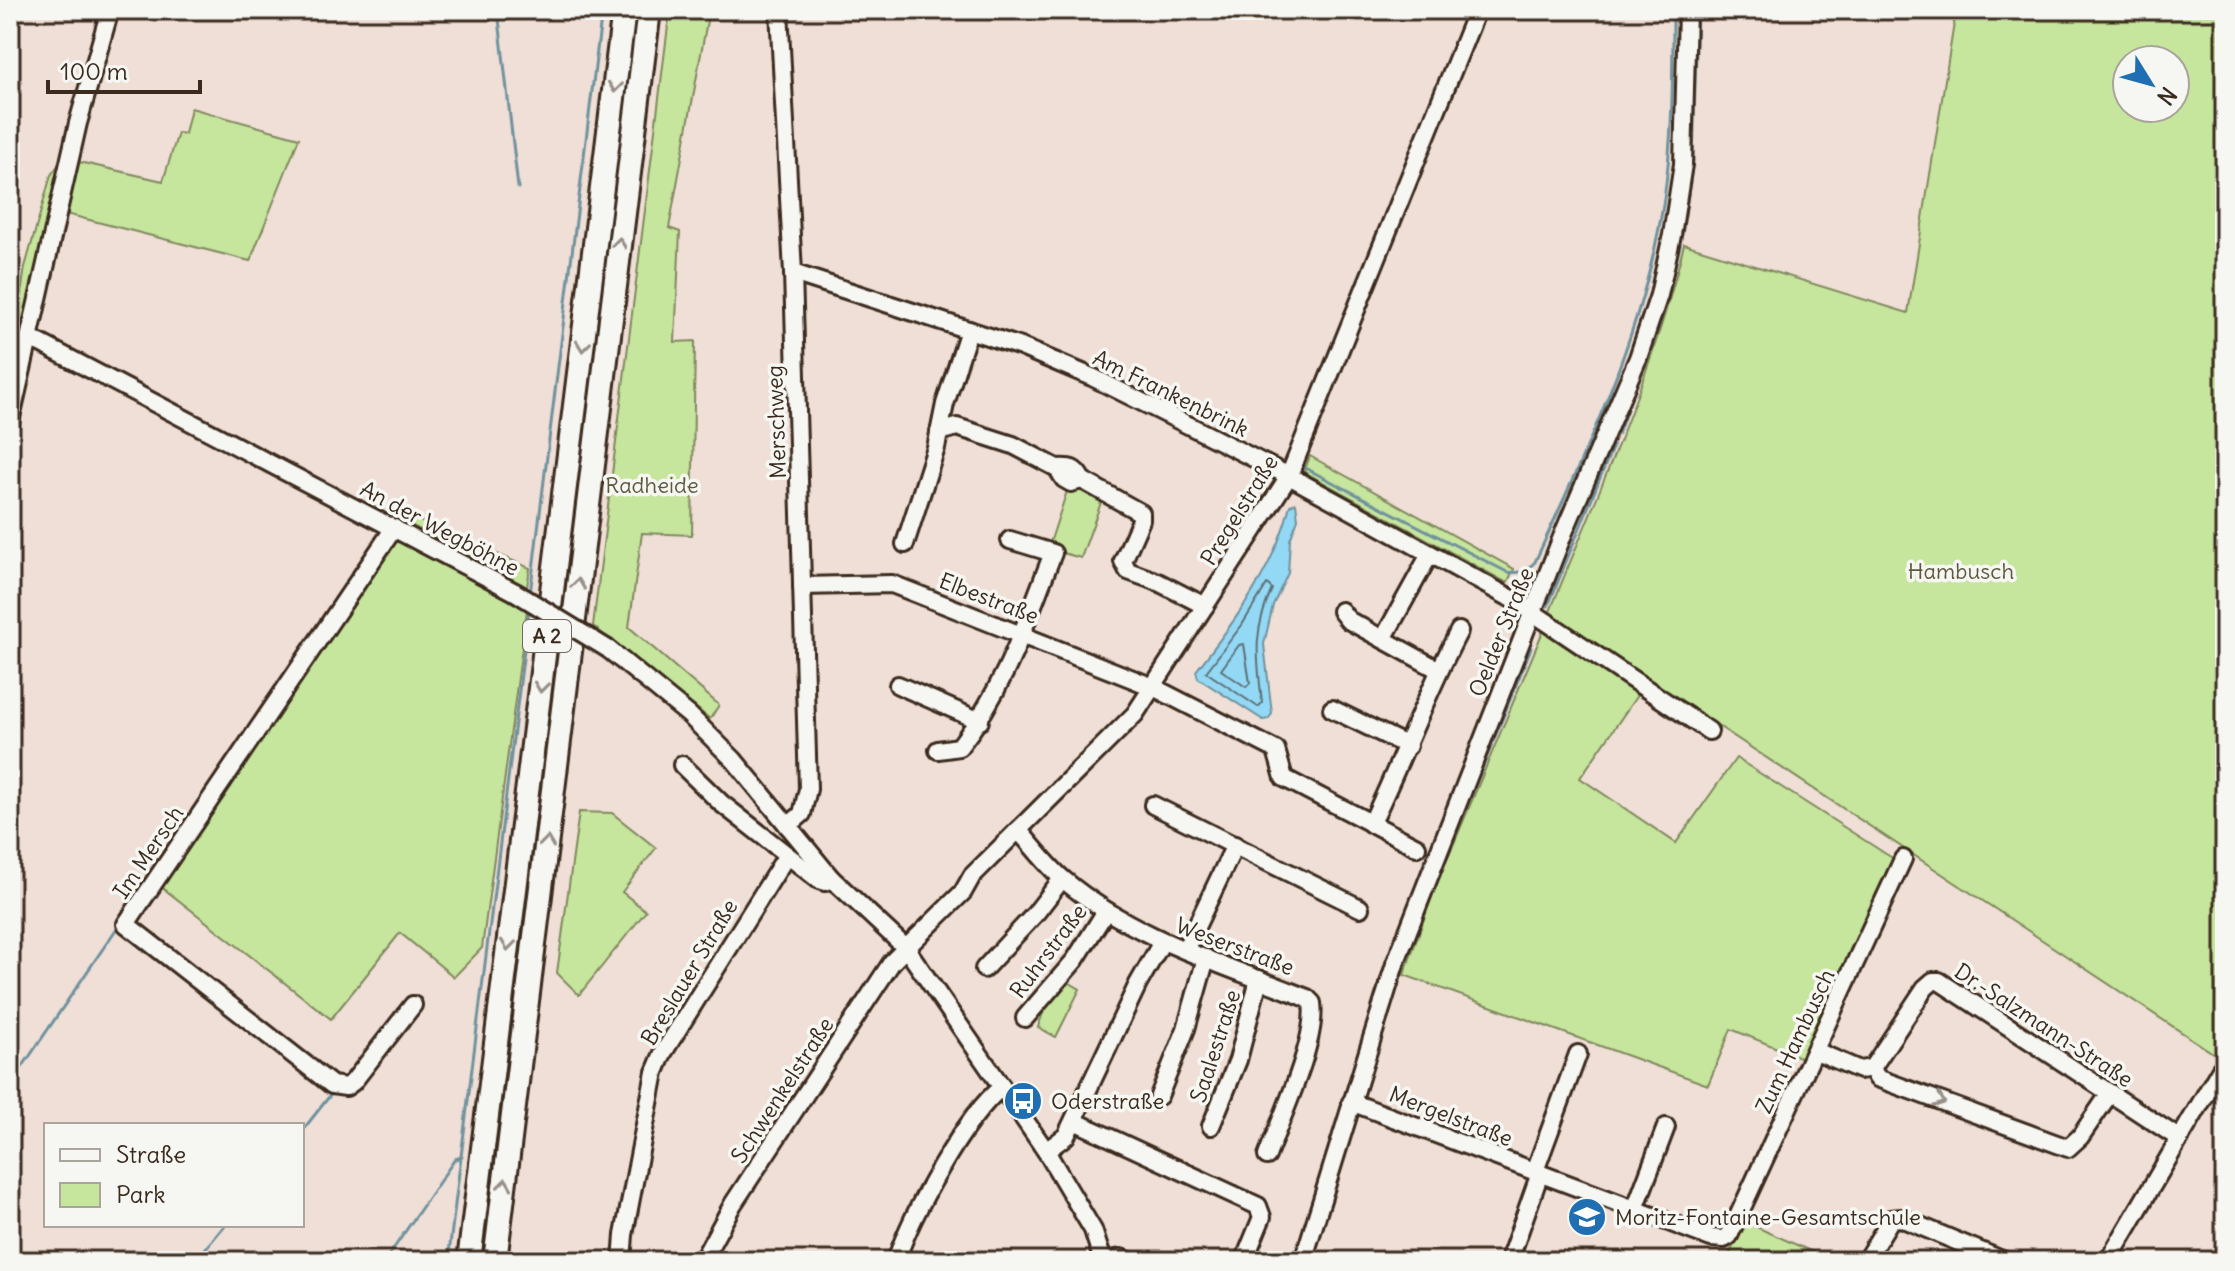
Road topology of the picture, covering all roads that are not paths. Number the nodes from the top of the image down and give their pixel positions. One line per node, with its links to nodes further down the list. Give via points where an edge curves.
1 (110, 10): 9 (street)
2 (624, 10): 74 (highway, A 2, one-way to 74)
3 (649, 10): 75 (highway, A 2, one-way to 3)
4 (779, 10): 7 (street, Merschweg)
5 (1477, 10): 14 (street, Pregelstraße)
6 (1687, 10): 22 (street, Oelder Straße, via 1683,164 1659,295)
7 (793, 273): 8 (street, Am Frankenbrink); 19 (street, Merschweg)
8 (969, 330): 10 (street); 14 (street, Am Frankenbrink, via 1092,377)
9 (28, 339): 11 (street); 15 (street, An der Wegböhne)
10 (945, 404): 12 (street); 13 (street)
11 (10, 422)
12 (957, 427): 13 (street); 20 (street, via 1013,445 1057,468 1071,483 1082,480 1141,513 1123,561 1128,571)
13 (939, 432): 17 (street)
14 (1289, 476): 18 (street, Am Frankenbrink); 20 (street, Pregelstraße)
15 (394, 528): 37 (street, An der Wegböhne, bridge, via 608,649 689,715); 54 (street, Im Mersch, via 126,924 332,1085 353,1082)
16 (1010, 540): 24 (street, via 1053,553)
17 (905, 544)
18 (1430, 554): 22 (street, Am Frankenbrink); 25 (street)
19 (802, 586): 24 (street, Elbestraße, via 892,584); 37 (street, Merschweg, via 808,789 802,814)
20 (1205, 606): 28 (street, Pregelstraße)
21 (1341, 611): 25 (street)
22 (1532, 613): 31 (street, Am Frankenbrink); 63 (street, Oelder Straße, via 1395,964)
23 (1459, 631): 26 (street)
24 (1021, 635): 28 (street, Elbestraße); 30 (street)
25 (1383, 639): 26 (street)
26 (1439, 670): 32 (street)
27 (898, 685): 30 (street)
28 (1153, 687): 38 (street, Elbestraße, via 1276,750 1284,778); 39 (street, Pregelstraße, via 1135,714)
29 (1332, 709): 32 (street)
30 (980, 721): 33 (street, via 959,747)
31 (1709, 731)
32 (1408, 746): 38 (street)
33 (938, 750)
34 (682, 765): 35 (street, An der Wegböhne)
35 (704, 785): 37 (street, An der Wegböhne, via 767,825); 42 (street, An der Wegböhne)
36 (1153, 805): 40 (street)
37 (786, 823): 44 (street, An der Wegböhne)
38 (1371, 824): 41 (street, Elbestraße)
39 (1018, 830): 45 (street, Weserstraße); 49 (street, Pregelstraße)
40 (1235, 845): 46 (street); 50 (street)
41 (1417, 847)
42 (787, 855): 44 (street, An der Wegböhne, via 819,880); 76 (street, Breslauer Straße, via 655,1072)
43 (1903, 859): 56 (street, Zum Hambusch)
44 (831, 878): 49 (street, An der Wegböhne)
45 (1062, 879): 47 (street, Weserstraße); 52 (street)
46 (1360, 908)
47 (1106, 911): 48 (street, Weserstraße); 55 (street, Ruhrstraße, via 1075,960)
48 (1162, 942): 50 (street, Weserstraße); 64 (street)
49 (906, 948): 60 (street, An der Wegböhne); 77 (street, Schwenkelstraße, via 733,1204)
50 (1185, 950): 51 (street, Weserstraße)
51 (1206, 958): 53 (street, Weserstraße); 62 (street)
52 (984, 969)
53 (1259, 979): 65 (street, Saalestraße, via 1238,1060); 69 (street, Weserstraße, via 1307,998 1313,1010 1298,1075)
54 (413, 1005)
55 (1025, 1018)
56 (1816, 1051): 58 (street, via 1860,1070); 72 (street, Zum Hambusch)
57 (1578, 1054): 70 (street, Mergelstraße)
58 (1872, 1068): 61 (street, one-way to 61, via 1877,1078 2068,1148); 61 (street, Dr.-Salzmann-Straße, via 1933,981 1946,984)
59 (2220, 1070): 67 (street)
60 (1002, 1087): 68 (street, An der Wegböhne); 78 (street, via 964,1132 923,1199)
61 (2110, 1093): 67 (street, Dr.-Salzmann-Straße)
62 (1159, 1096)
63 (1351, 1102): 70 (street, Mergelstraße); 82 (street, Oelder Straße)
64 (1074, 1121): 68 (street, via 1066,1136); 81 (street, via 1258,1206 1262,1217)
65 (1211, 1126)
66 (1666, 1127): 71 (street)
67 (2180, 1139): 85 (street)
68 (1046, 1151): 79 (street, An der Wegböhne, via 1093,1230)
69 (1267, 1156)
70 (1538, 1172): 71 (street, Mergelstraße); 83 (street)
71 (1635, 1209): 72 (street, Mergelstraße)
72 (1724, 1239)
73 (1867, 1258): 84 (street, via 1891,1219 1901,1218)
74 (469, 1261)
75 (495, 1261)
76 (622, 1261)
77 (702, 1261)
78 (896, 1261)
79 (1104, 1261): 80 (street)
80 (1129, 1261)
81 (1244, 1261)
82 (1303, 1261)
83 (1509, 1261)
84 (2004, 1261)
85 (2108, 1261)

